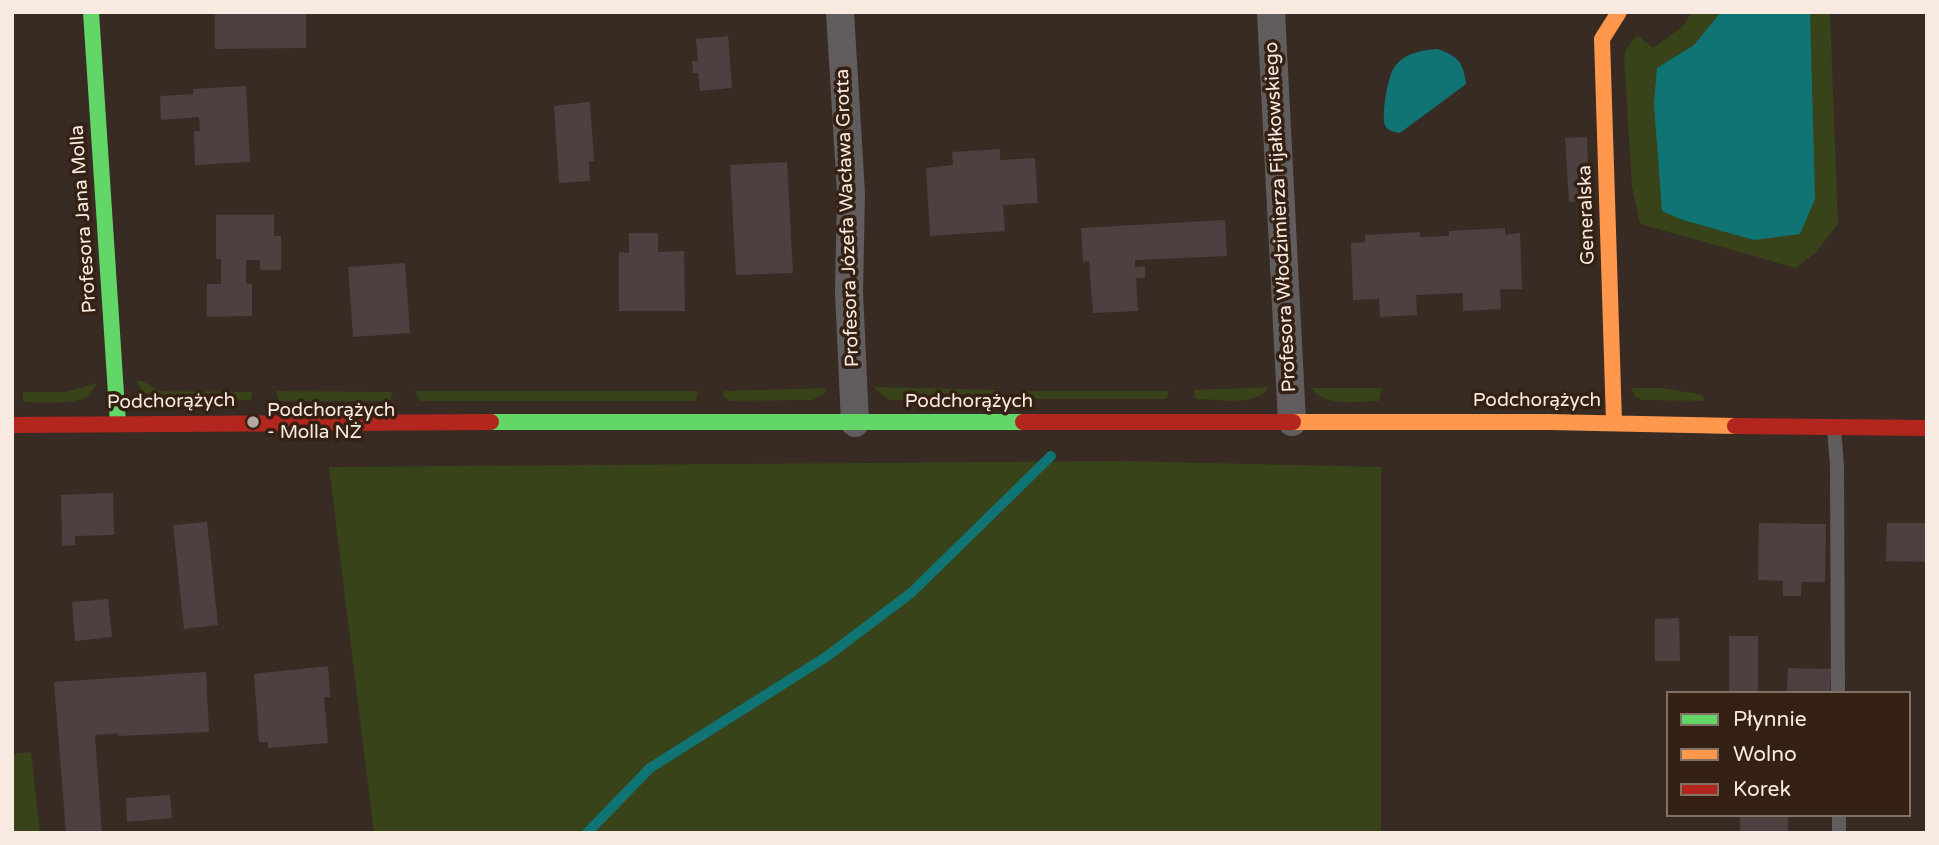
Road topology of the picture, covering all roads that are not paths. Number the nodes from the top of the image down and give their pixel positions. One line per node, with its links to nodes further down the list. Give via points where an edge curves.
1 (91, 12): 10 (street, Profesora Jana Molla)
2 (840, 12): 9 (street, Profesora Józefa Wacława Grotta, via 851,193 849,292)
3 (1271, 12): 7 (street, Profesora Włodzimierza Fijałkowskiego)
4 (1601, 12): 6 (lane)
5 (1619, 12): 6 (street)
6 (1602, 39): 8 (street, Generalska)
7 (1293, 422): 8 (street, Podchorążych); 9 (street, Podchorążych)
8 (1614, 422): 12 (street, Podchorążych)
9 (855, 423): 10 (street, Podchorążych)
10 (118, 424): 11 (street, Podchorążych)
11 (12, 425)
12 (1833, 428): 13 (street, Podchorążych); 14 (lane)
13 (1927, 428)
14 (1838, 691)

